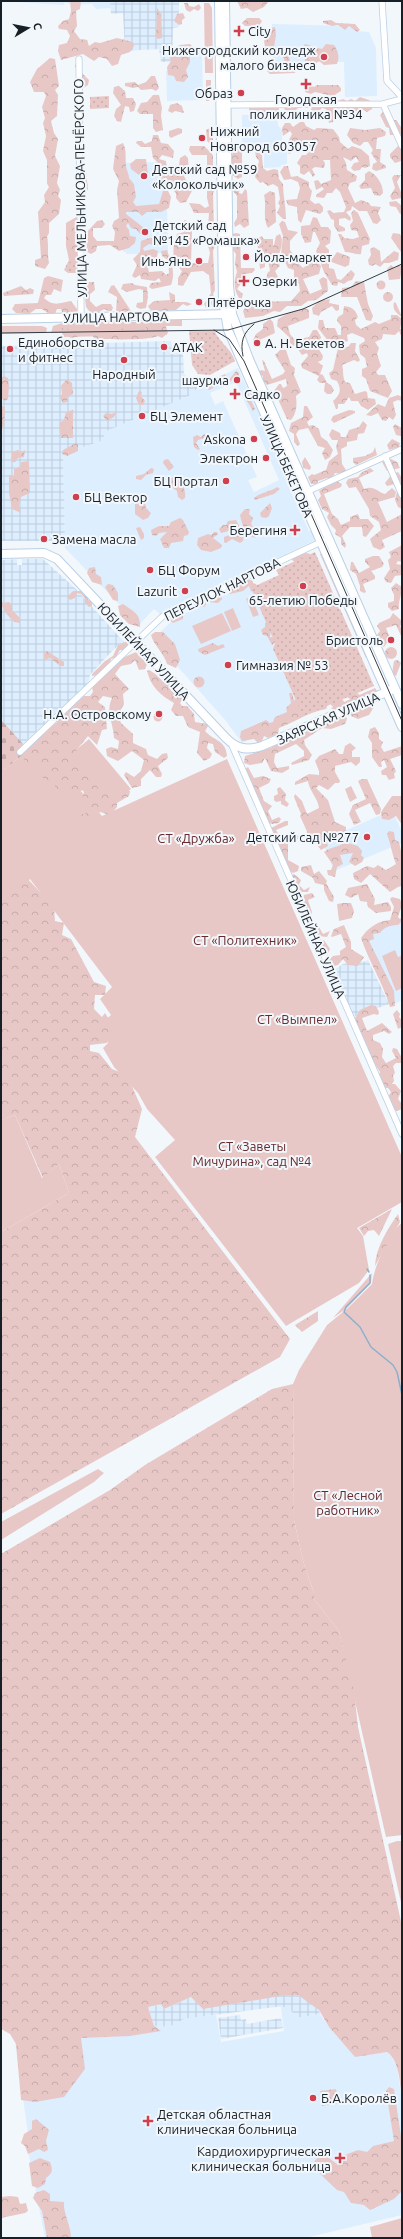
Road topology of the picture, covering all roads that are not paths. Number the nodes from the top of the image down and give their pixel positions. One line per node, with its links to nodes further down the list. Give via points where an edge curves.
1 (219, 1): 9 (main road, УЛИЦА БЕКЕТОВА)
2 (225, 1): 7 (main road, УЛИЦА БЕКЕТОВА)
3 (382, 1): 5 (street, via 387,82)
4 (79, 58): 10 (street, УЛИЦА МЕЛЬНИКОВА-ПЕЧЁРСКОГО)
5 (402, 98): 6 (street)
6 (383, 104): 7 (street); 8 (street)
7 (227, 105): 9 (main road, УЛИЦА БЕКЕТОВА, via 230,292)
8 (402, 146)
9 (228, 314): 10 (main road, УЛИЦА НАРТОВА); 14 (main road, УЛИЦА БЕКЕТОВА); 15 (main road, УЛИЦА БЕКЕТОВА, via 232,342)
10 (81, 318): 11 (main road, УЛИЦА НАРТОВА)
11 (1, 319)
12 (402, 449): 13 (street)
13 (385, 456): 14 (street); 16 (street)
14 (308, 492): 15 (street); 17 (main road, УЛИЦА БЕКЕТОВА)
15 (300, 495): 18 (main road, УЛИЦА БЕКЕТОВА)
16 (402, 495)
17 (329, 538): 18 (street, ПЕРЕУЛОК НАРТОВА); 21 (main road, УЛИЦА БЕКЕТОВА)
18 (320, 542): 20 (street, ПЕРЕУЛОК НАРТОВА, via 163,616); 22 (main road, УЛИЦА БЕКЕТОВА)
19 (1, 554): 20 (main road, ЮБИЛЕЙНАЯ УЛИЦА, via 44,553 56,559)
20 (136, 642): 25 (main road, ЮБИЛЕЙНАЯ УЛИЦА); 26 (street, ПЕРЕУЛОК НАРТОВА)
21 (398, 687): 22 (main road, ЗАЯРСКАЯ УЛИЦА); 23 (main road, УЛИЦА БЕКЕТОВА)
22 (387, 692): 24 (main road, УЛИЦА БЕКЕТОВА); 25 (main road, ЗАЯРСКАЯ УЛИЦА, via 254,749 243,749)
23 (402, 704)
24 (402, 727)
25 (231, 744): 27 (street, ЮБИЛЕЙНАЯ УЛИЦА)
26 (20, 752)
27 (402, 1134)

